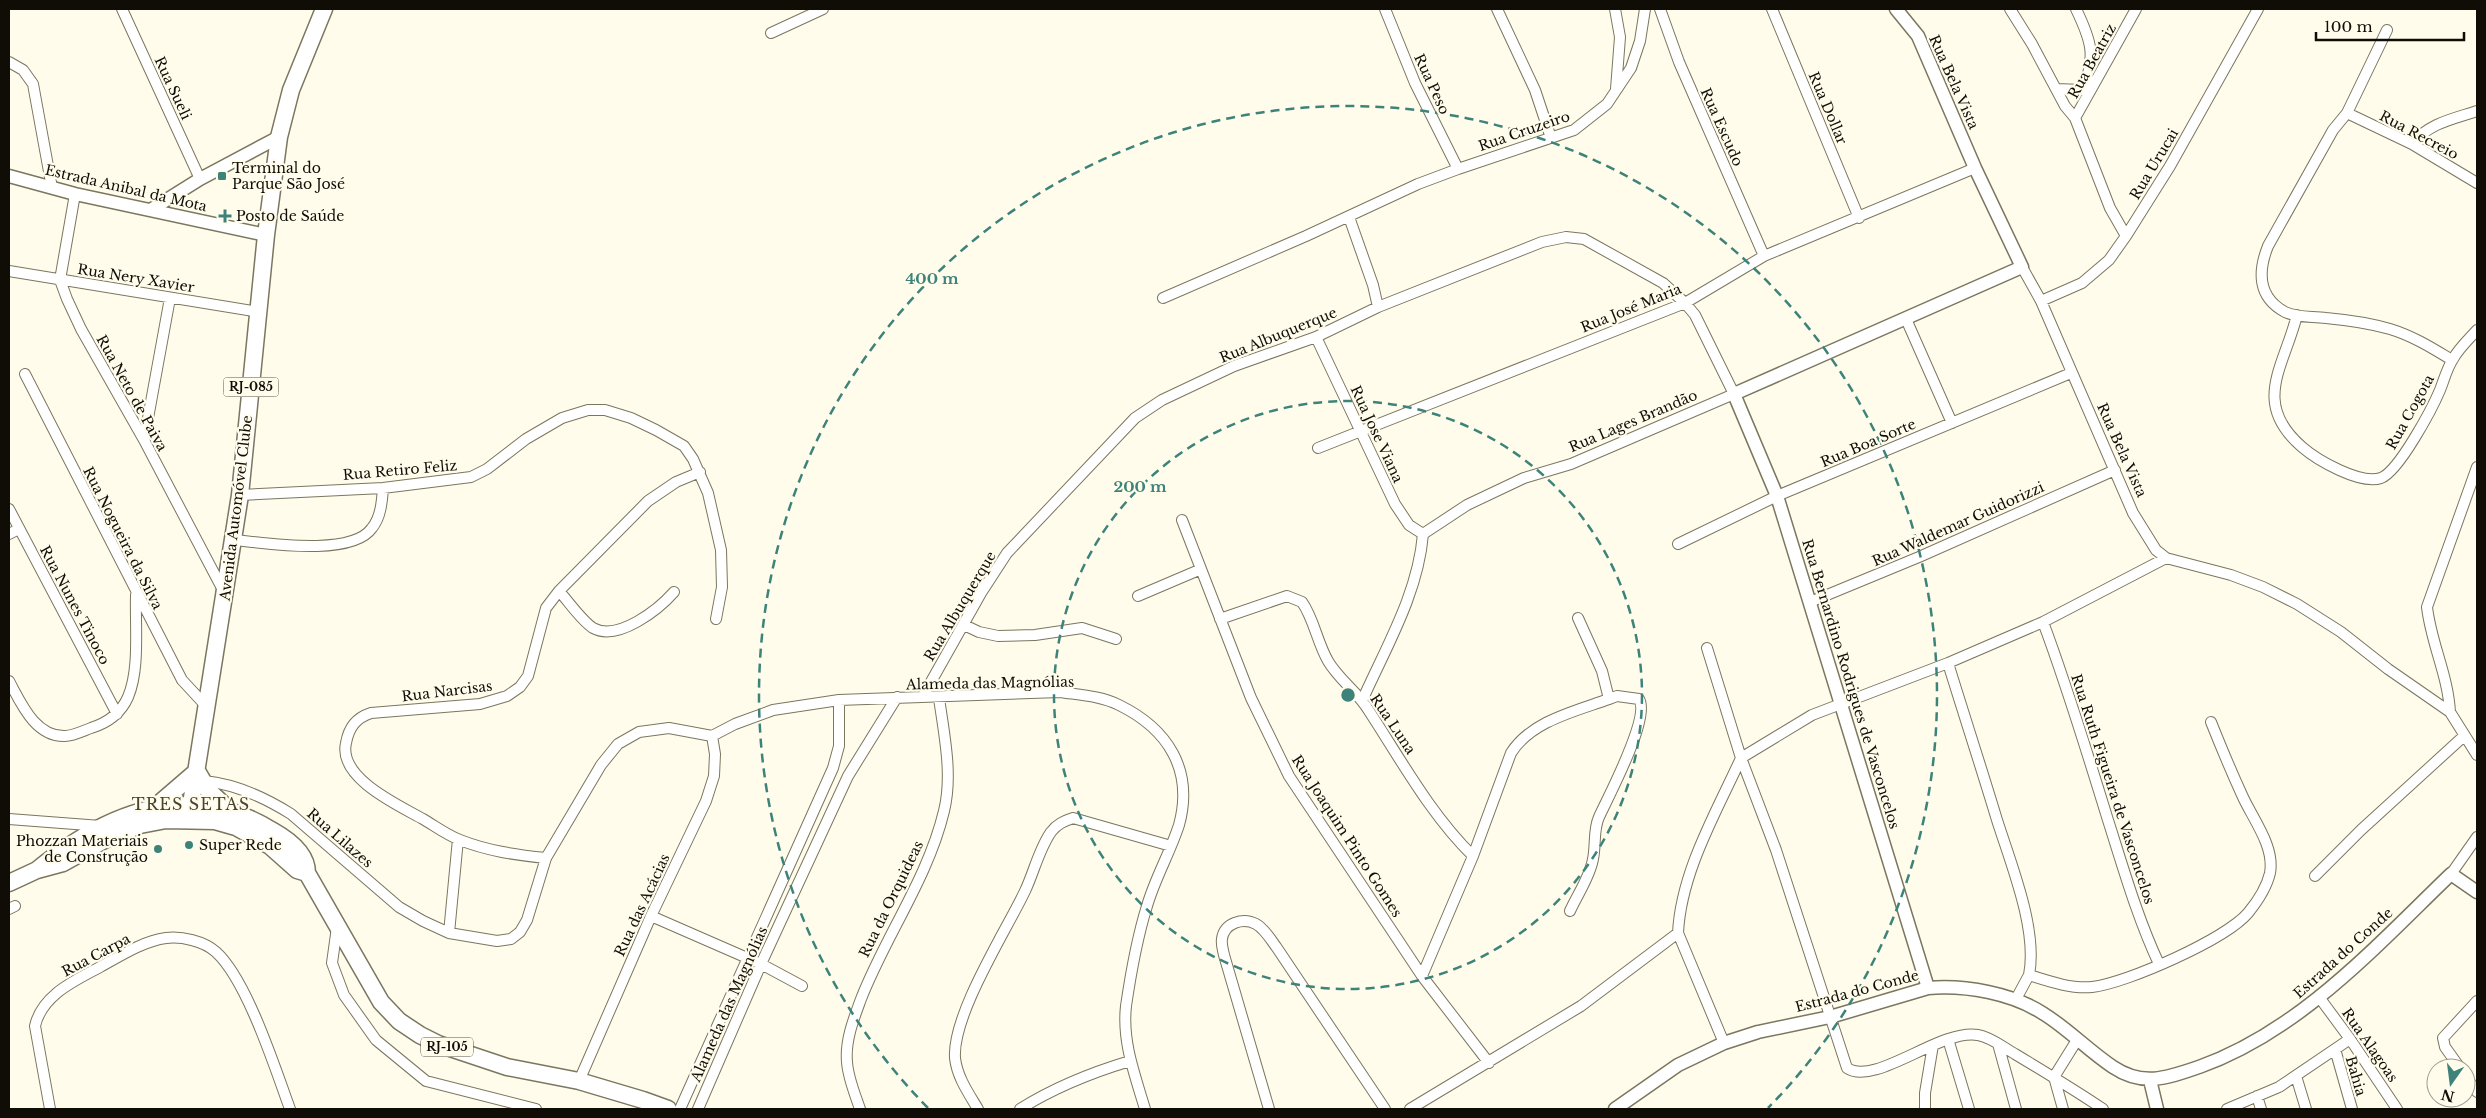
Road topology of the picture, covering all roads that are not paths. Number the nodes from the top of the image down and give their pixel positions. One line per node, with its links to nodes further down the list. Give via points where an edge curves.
1 (122, 9): 31 (street, Rua Sueli)
2 (324, 9): 25 (main road, Avenida Automóvel Clube / RJ-085, via 290,90)
3 (824, 9): 17 (street)
4 (1385, 9): 28 (street, Rua Peso, via 1414,83)
5 (1497, 9): 26 (street, via 1535,90)
6 (1615, 9): 21 (street, via 1620,37)
7 (1645, 9): 21 (street, Rua Cruzeiro, via 1640,42 1631,68)
8 (1660, 9): 40 (street, Rua Escudo, via 1679,62)
9 (1772, 9): 37 (street, Rua Dollar)
10 (1896, 9): 15 (street, Rua Bela Vista)
11 (2010, 9): 19 (street)
12 (2076, 9): 20 (street, via 2088,34 2092,54)
13 (2136, 9): 20 (street, Rua Beatriz)
14 (2258, 9): 39 (street, Rua Urucai, via 2170,166)
15 (1907, 15): 29 (street, Rua Bela Vista)
16 (2387, 30): 23 (street)
17 (771, 34)
18 (9, 62): 33 (street, via 23,70 34,84)
19 (2057, 89): 20 (street); 24 (street, via 2065,106)
20 (2085, 92): 24 (street, Rua Beatriz)
21 (1615, 93): 26 (street, Rua Cruzeiro, via 1587,122)
22 (2477, 111): 27 (street, via 2431,126)
23 (2346, 113): 27 (street, Rua Recreio); 50 (street, via 2333,130 2261,263 2260,279 2265,292 2285,312)
24 (2076, 118): 39 (street, Rua Beatriz, via 2110,208)
25 (279, 137): 31 (street); 38 (main road, Avenida Automóvel Clube / RJ-085)
26 (1551, 138): 28 (street, Rua Cruzeiro)
27 (2412, 144): 32 (street, Rua Recreio)
28 (1458, 168): 36 (street, Rua Cruzeiro)
29 (1975, 168): 37 (street, Rua José Maria); 41 (street, Rua Bela Vista)
30 (9, 176): 33 (street, Estrada Anibal da Mota)
31 (200, 179): 35 (street)
32 (2477, 183)
33 (52, 188): 34 (street, Estrada Anibal da Mota)
34 (75, 194): 35 (street, Estrada Anibal da Mota); 43 (street)
35 (152, 209): 38 (street, Estrada Anibal da Mota)
36 (1349, 217): 45 (street, Rua Cruzeiro); 48 (street)
37 (1859, 218): 40 (street, Rua José Maria)
38 (266, 235): 49 (main road, Avenida Automóvel Clube / RJ-085)
39 (2126, 236): 46 (street, Rua Urucai, via 2109,260 2082,283)
40 (1764, 256): 47 (street, Rua José Maria)
41 (2022, 267): 46 (street, Rua Bela Vista); 51 (street, Rua Lages Brandão)
42 (9, 271): 43 (street, Rua Nery Xavier)
43 (60, 280): 44 (street, Rua Nery Xavier); 60 (street, Rua Neto de Paiva, via 81,329)
44 (170, 298): 49 (street, Rua Nery Xavier); 60 (street)
45 (1163, 298)
46 (2041, 301): 55 (street, Rua Bela Vista)
47 (1685, 303): 48 (street, Rua Albuquerque, via 1663,283 1618,256 1584,239 1566,237 1542,242); 57 (street, Rua Albuquerque, via 1695,315); 59 (street, Rua José Maria)
48 (1378, 307): 53 (street, Rua Albuquerque)
49 (259, 312): 66 (main road, Avenida Automóvel Clube / RJ-085)
50 (2297, 316): 54 (street, via 2354,321 2390,329 2417,339); 54 (street, Rua Cogota, via 2276,375 2273,398 2276,413 2286,432 2304,448 2355,477 2381,478 2403,457 2439,393)
51 (1906, 320): 57 (street, Rua Lages Brandão); 58 (street)
52 (2477, 330): 54 (street, Rua Cogota)
53 (1316, 337): 59 (street, Rua Jose Viana); 87 (street, Rua Albuquerque, via 1234,366 1162,400 1135,418 1007,553 980,593)
54 (2452, 360)
55 (2072, 373): 58 (street, Rua Boa Sorte); 63 (street, Rua Bela Vista)
56 (25, 374): 78 (street, Rua Nogueira da Silva)
57 (1734, 394): 67 (street, Rua Bernardino Rodrigues de Vasconcelos); 72 (street, Rua Lages Brandão, via 1571,464 1524,478 1467,505)
58 (1952, 423): 67 (street, Rua Boa Sorte)
59 (1361, 430): 61 (street, Rua José Maria); 72 (street, Rua Jose Viana, via 1403,518)
60 (144, 440): 80 (street, Rua Neto de Paiva)
61 (1318, 448)
62 (2477, 467): 100 (street, via 2427,607 2429,626 2447,682)
63 (2115, 470): 75 (street, Rua Bela Vista, via 2146,537); 82 (street, Rua Waldemar Guidorizzi, via 1928,554)
64 (700, 472): 65 (street, Rua Retiro Feliz, via 684,446 656,430 605,410 588,410 562,418 471,477); 77 (street, Rua Narcisas, via 676,482 648,501); 85 (street, Rua Retiro Feliz, via 708,493 723,565)
65 (383, 488): 66 (street, Rua Retiro Feliz); 73 (street, via 379,514 372,529 362,537 341,544)
66 (240, 495): 73 (main road, Avenida Automóvel Clube / RJ-085)
67 (1777, 496): 74 (street, Rua Boa Sorte); 82 (street, Rua Bernardino Rodrigues de Vasconcelos)
68 (9, 508): 70 (street, Rua Nunes Tinoco)
69 (1182, 520): 76 (street, Rua Joaquim Pinto Gomes)
70 (19, 529): 71 (street); 101 (street, Rua Nunes Tinoco)
71 (9, 534)
72 (1423, 534): 97 (street, via 1421,560 1410,597)
73 (234, 540): 80 (main road, Avenida Automóvel Clube / RJ-085)
74 (1678, 544)
75 (2166, 558): 86 (street); 100 (street, via 2231,575 2297,604)
76 (1199, 570): 81 (street); 83 (street, Rua Joaquim Pinto Gomes)
77 (559, 591): 79 (street, via 592,627 608,631 635,623 659,609); 116 (street, Rua Narcisas, via 546,608 528,676 508,696 480,704 372,713 356,720 348,734 347,760 356,774 377,793)
78 (136, 592): 99 (street, Rua Nogueira da Silva, via 182,680); 101 (street, via 133,681)
79 (674, 592)
80 (225, 595): 99 (main road, Avenida Automóvel Clube / RJ-085)
81 (1138, 596)
82 (1810, 602): 98 (street, Rua Bernardino Rodrigues de Vasconcelos)
83 (1220, 618): 97 (street, Rua Luna, via 1287,596 1302,602 1328,661); 137 (street, Rua Joaquim Pinto Gomes, via 1251,698 1289,776)
84 (1578, 618): 95 (street, via 1602,671)
85 (716, 619)
86 (2043, 622): 90 (street); 135 (street, Rua Ruth Figueira de Vasconcelos, via 2071,698 2128,883)
87 (964, 625): 88 (street, via 998,636 1035,635 1082,628); 92 (street, Rua Albuquerque)
88 (1116, 639)
89 (1706, 648): 106 (street)
90 (1948, 663): 98 (street); 136 (street, via 2013,870 2030,936 2032,958)
91 (9, 680): 101 (street, via 25,710 38,726 50,734 67,736 102,724)
92 (923, 696): 93 (street, Alameda das Magnólias); 94 (street, Alameda das Magnólias)
93 (897, 698): 96 (street, Alameda das Magnólias); 122 (street, Alameda das Magnólias, via 848,776)
94 (939, 698): 117 (street, Alameda das Magnólias, via 1060,692 1118,704 1141,718 1164,737 1178,761 1183,801); 166 (street, Rua da Orquideas, via 947,771 944,810 934,844 873,968 855,1014 847,1062)
95 (1609, 699): 118 (street, via 1545,725 1517,744); 128 (street, via 1632,697 1639,699 1642,707 1620,778 1599,817 1593,860)
96 (839, 700): 103 (street, Alameda das Magnólias, via 773,710); 120 (street, Alameda das Magnólias, via 837,756)
97 (1362, 701): 118 (street, Rua Luna, via 1447,828)
98 (1842, 706): 106 (street, via 1812,715); 139 (street, Rua Bernardino Rodrigues de Vasconcelos)
99 (207, 707): 107 (main road, Avenida Automóvel Clube / RJ-085)
100 (2450, 712): 104 (street)
101 (117, 714)
102 (2211, 722): 135 (street, via 2243,798 2260,829 2270,860 2270,873 2248,913 2226,931)
103 (712, 736): 119 (street, Rua Lilazes, via 669,728 640,732 618,744 601,765); 129 (street, Rua das Acácias, via 716,754 714,776 706,800)
104 (2464, 736): 105 (street); 125 (street)
105 (2477, 755)
106 (1741, 758): 132 (street, via 1686,884 1679,909); 143 (street, via 1776,850)
107 (200, 776): 108 (main road, Avenida Automóvel Clube / RJ-085); 109 (main road); 110 (main road, via 213,796); 131 (street, Rua Lilazes, via 238,788 291,814 398,907)
108 (191, 804): 109 (main road, RJ-105); 110 (main road, RJ-105); 112 (main road); 113 (main road)
109 (154, 808): 114 (main road, RJ-105)
110 (230, 810): 123 (main road, RJ-105, via 257,820 286,838 307,864)
111 (9, 818): 114 (street)
112 (166, 820): 113 (main road, RJ-105); 121 (main road, RJ-105, via 140,825 108,838 63,863)
113 (215, 821): 123 (main road, RJ-105, via 236,827 262,841 298,870)
114 (102, 826): 121 (main road, RJ-105, via 73,842)
115 (2477, 838): 124 (street)
116 (458, 840): 119 (street, Rua Narcisas, via 505,853); 131 (street)
117 (1171, 846): 152 (street, Alameda das Magnólias, via 1147,905 1134,956 1125,1032); 167 (street, via 1073,818 1062,822 1052,832 965,1013 957,1040 955,1058 959,1075)
118 (1473, 856): 137 (street)
119 (546, 858): 131 (street, Rua Lilazes, via 527,920 520,932 511,939 497,941)
120 (789, 866): 122 (street); 133 (street, Alameda das Magnólias)
121 (37, 870): 126 (main road, RJ-105)
122 (803, 872): 134 (street, Alameda das Magnólias)
123 (307, 873): 130 (main road, RJ-105)
124 (2451, 874): 127 (street); 140 (street, Estrada do Conde)
125 (2315, 876)
126 (9, 884)
127 (2477, 892)
128 (1570, 911)
129 (651, 916): 133 (street); 157 (street, Rua das Acácias)
130 (337, 926): 157 (main road, RJ-105, via 381,1002 399,1021 420,1035 507,1067); 162 (street, via 332,963 344,995 376,1040 426,1081)
131 (450, 933)
132 (1678, 933): 147 (street); 153 (street, via 1581,1006)
133 (747, 958): 134 (street); 164 (street, Alameda das Magnólias)
134 (761, 964): 138 (street); 165 (street, Alameda das Magnólias)
135 (2159, 964): 136 (street, via 2117,981 2091,987)
136 (2029, 975): 141 (street)
137 (1422, 976): 153 (street, Rua Joaquim Pinto Gomes)
138 (802, 986)
139 (1928, 988): 141 (street, Estrada do Conde, via 1978,991); 143 (street, Estrada do Conde)
140 (2319, 998): 145 (street, Rua Alagoas); 156 (street, Estrada do Conde, via 2255,1042 2174,1076)
141 (2016, 999): 146 (street, Estrada do Conde, via 2046,1014)
142 (2477, 1001): 151 (street, via 2445,1034 2443,1042)
143 (1830, 1017): 147 (street, Estrada do Conde, via 1758,1032); 149 (street, via 1847,1068 1861,1072 1874,1070)
144 (1948, 1039): 148 (street, via 1978,1035); 149 (street); 175 (street)
145 (2350, 1039): 150 (street); 184 (street, Rua Alagoas)
146 (2077, 1040): 155 (street); 156 (street, Estrada do Conde, via 2114,1068)
147 (1724, 1043): 173 (street, Estrada do Conde, via 1678,1066)
148 (1998, 1044): 155 (street); 176 (street)
149 (1933, 1045): 174 (street)
150 (2335, 1049): 154 (street); 183 (street, Bahia)
151 (2453, 1058)
152 (1130, 1061): 168 (street, via 1086,1074); 169 (street, Alameda das Magnólias)
153 (1489, 1063): 172 (street)
154 (2296, 1076): 158 (street); 182 (street)
155 (2054, 1077): 177 (street); 178 (street)
156 (2150, 1080): 179 (street)
157 (579, 1081): 159 (main road, RJ-105)
158 (2258, 1096): 180 (street); 181 (street)
159 (642, 1104): 163 (main road, RJ-105)
160 (50, 1109): 161 (street, Rua Carpa, via 35,1026 44,1005 74,982 130,950 164,938 179,938 202,943 216,951 230,970 250,1008)
161 (290, 1109)
162 (536, 1109)
163 (668, 1109)
164 (680, 1109)
165 (698, 1109)
166 (860, 1109)
167 (978, 1109)
168 (1020, 1109)
169 (1145, 1109)
170 (1269, 1109): 171 (street, via 1224,955 1224,932 1239,921 1257,924 1277,948)
171 (1385, 1109)
172 (1410, 1109)
173 (1615, 1109)
174 (1924, 1109)
175 (1969, 1109)
176 (2016, 1109)
177 (2063, 1109)
178 (2103, 1109)
179 (2157, 1109)
180 (2227, 1109)
181 (2261, 1109)
182 (2306, 1109)
183 (2352, 1109)
184 (2397, 1109)

